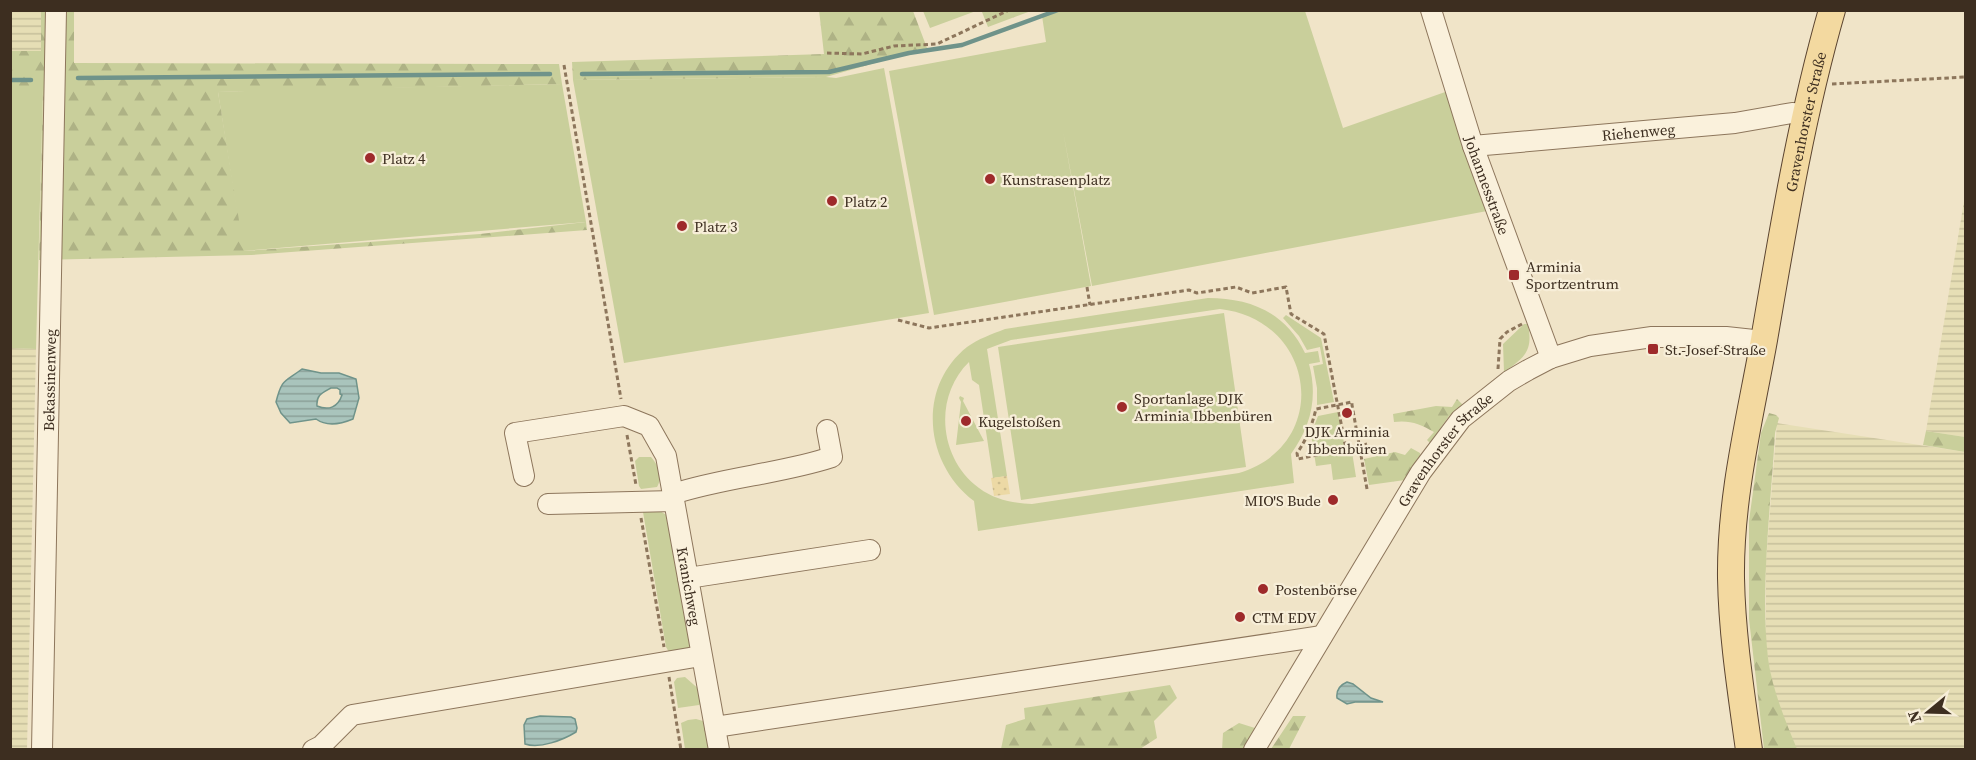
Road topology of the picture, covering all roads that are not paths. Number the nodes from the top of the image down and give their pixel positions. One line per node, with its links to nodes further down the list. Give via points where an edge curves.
1 (56, 10): 17 (street, Bekassinenweg)
2 (1431, 10): 5 (street, Johannesstraße)
3 (1832, 10): 4 (main road, Gravenhorster Straße)
4 (1806, 114): 5 (street, Riehenweg, via 1792,112 1735,123); 6 (main road, Gravenhorster Straße)
5 (1473, 146): 7 (street, Johannesstraße)
6 (1763, 341): 7 (street, Gravenhorster Straße, via 1652,337 1590,346); 21 (main road, Gravenhorster Straße, via 1734,504 1731,577)
7 (1551, 358): 14 (street, Gravenhorster Straße, via 1509,381 1461,419 1421,472)
8 (827, 430): 10 (street, via 832,457 802,467 692,488)
9 (524, 476): 10 (street, Kranichweg, via 515,433 624,416 649,426 666,456)
10 (674, 497): 11 (street); 13 (street, Kranichweg)
11 (548, 504)
12 (870, 550): 13 (street)
13 (688, 578): 15 (street, Kranichweg)
14 (1322, 636): 16 (street); 20 (street, Gravenhorster Straße)
15 (701, 656): 16 (street, Kranichweg); 18 (street, via 352,715)
16 (715, 727): 19 (street, Kranichweg)
17 (42, 750)
18 (314, 750)
19 (719, 750)
20 (1254, 750)
21 (1749, 750)

